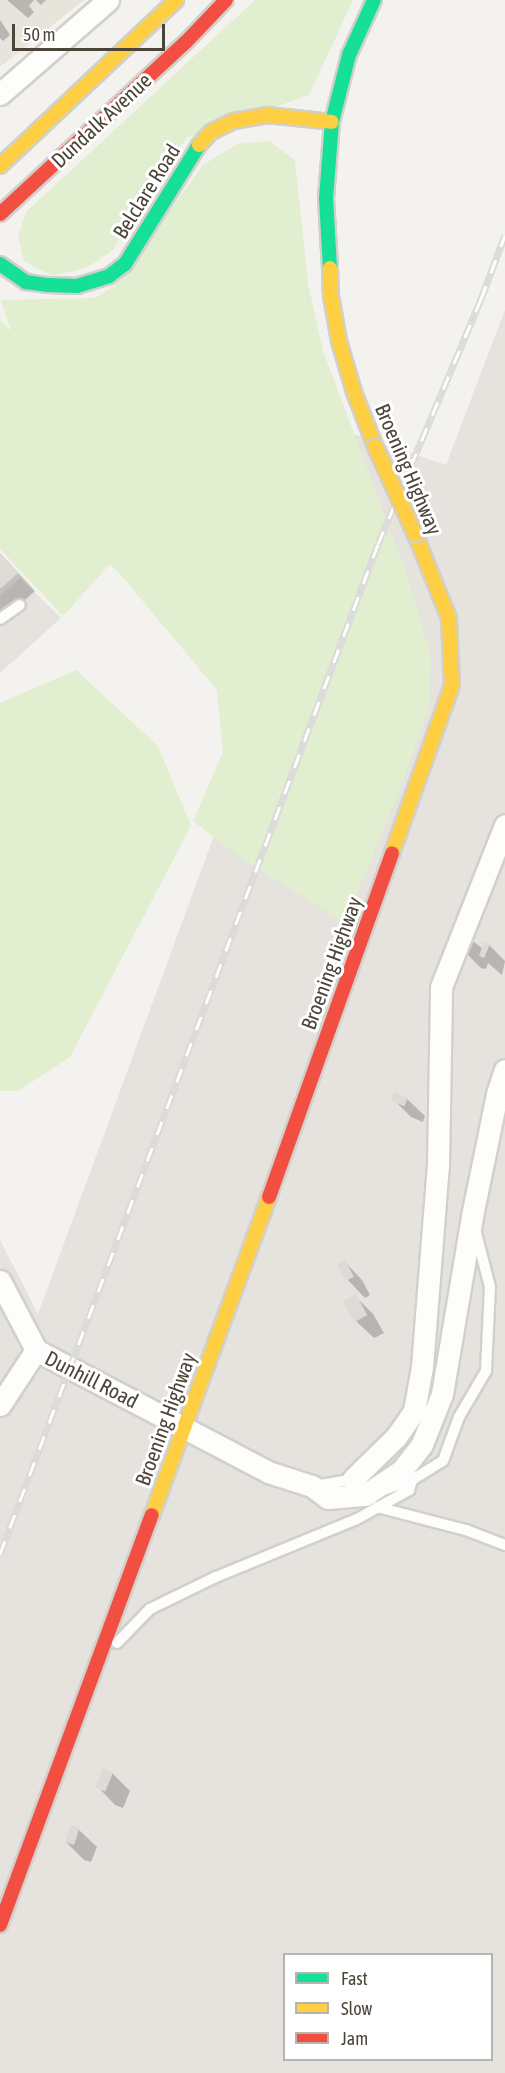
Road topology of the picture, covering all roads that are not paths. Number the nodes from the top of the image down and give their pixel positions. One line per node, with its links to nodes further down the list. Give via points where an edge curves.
1 (108, 0): 5 (street)
2 (226, 0): 8 (main road, Dundalk Avenue)
3 (374, 0): 6 (main road, Broening Highway, via 350,55)
4 (171, 2): 7 (main road, Dundalk Avenue)
5 (0, 94)
6 (332, 122): 9 (main road, Belclare Road, via 267,115 211,132 192,153 125,264 109,276 77,286 48,285 26,282); 18 (main road, Broening Highway, bridge, via 326,198 331,296 339,341 375,446 449,618 452,685)
7 (0, 166)
8 (0, 214)
9 (0, 264)
10 (20, 605): 11 (lane)
11 (0, 619)
12 (505, 825): 20 (street, via 441,987 438,1165 422,1367 414,1411)
13 (505, 1070): 14 (street, via 496,1094)
14 (472, 1216): 19 (lane, via 490,1287 486,1371 459,1416 442,1461); 20 (street, via 442,1394 422,1444 402,1470)
15 (0, 1281): 16 (street, Dunhill Road)
16 (36, 1350): 17 (street); 18 (street, Dunhill Road)
17 (3, 1394)
18 (185, 1427): 20 (street, Dunhill Road, via 268,1472 312,1486 328,1498); 22 (main road, Broening Highway)
19 (412, 1480): 20 (lane); 20 (lane, via 409,1490)
20 (365, 1494): 21 (lane); 22 (lane, via 357,1519 216,1577 150,1609)
21 (505, 1545)
22 (98, 1663): 23 (main road, Broening Highway)
23 (0, 1925)

